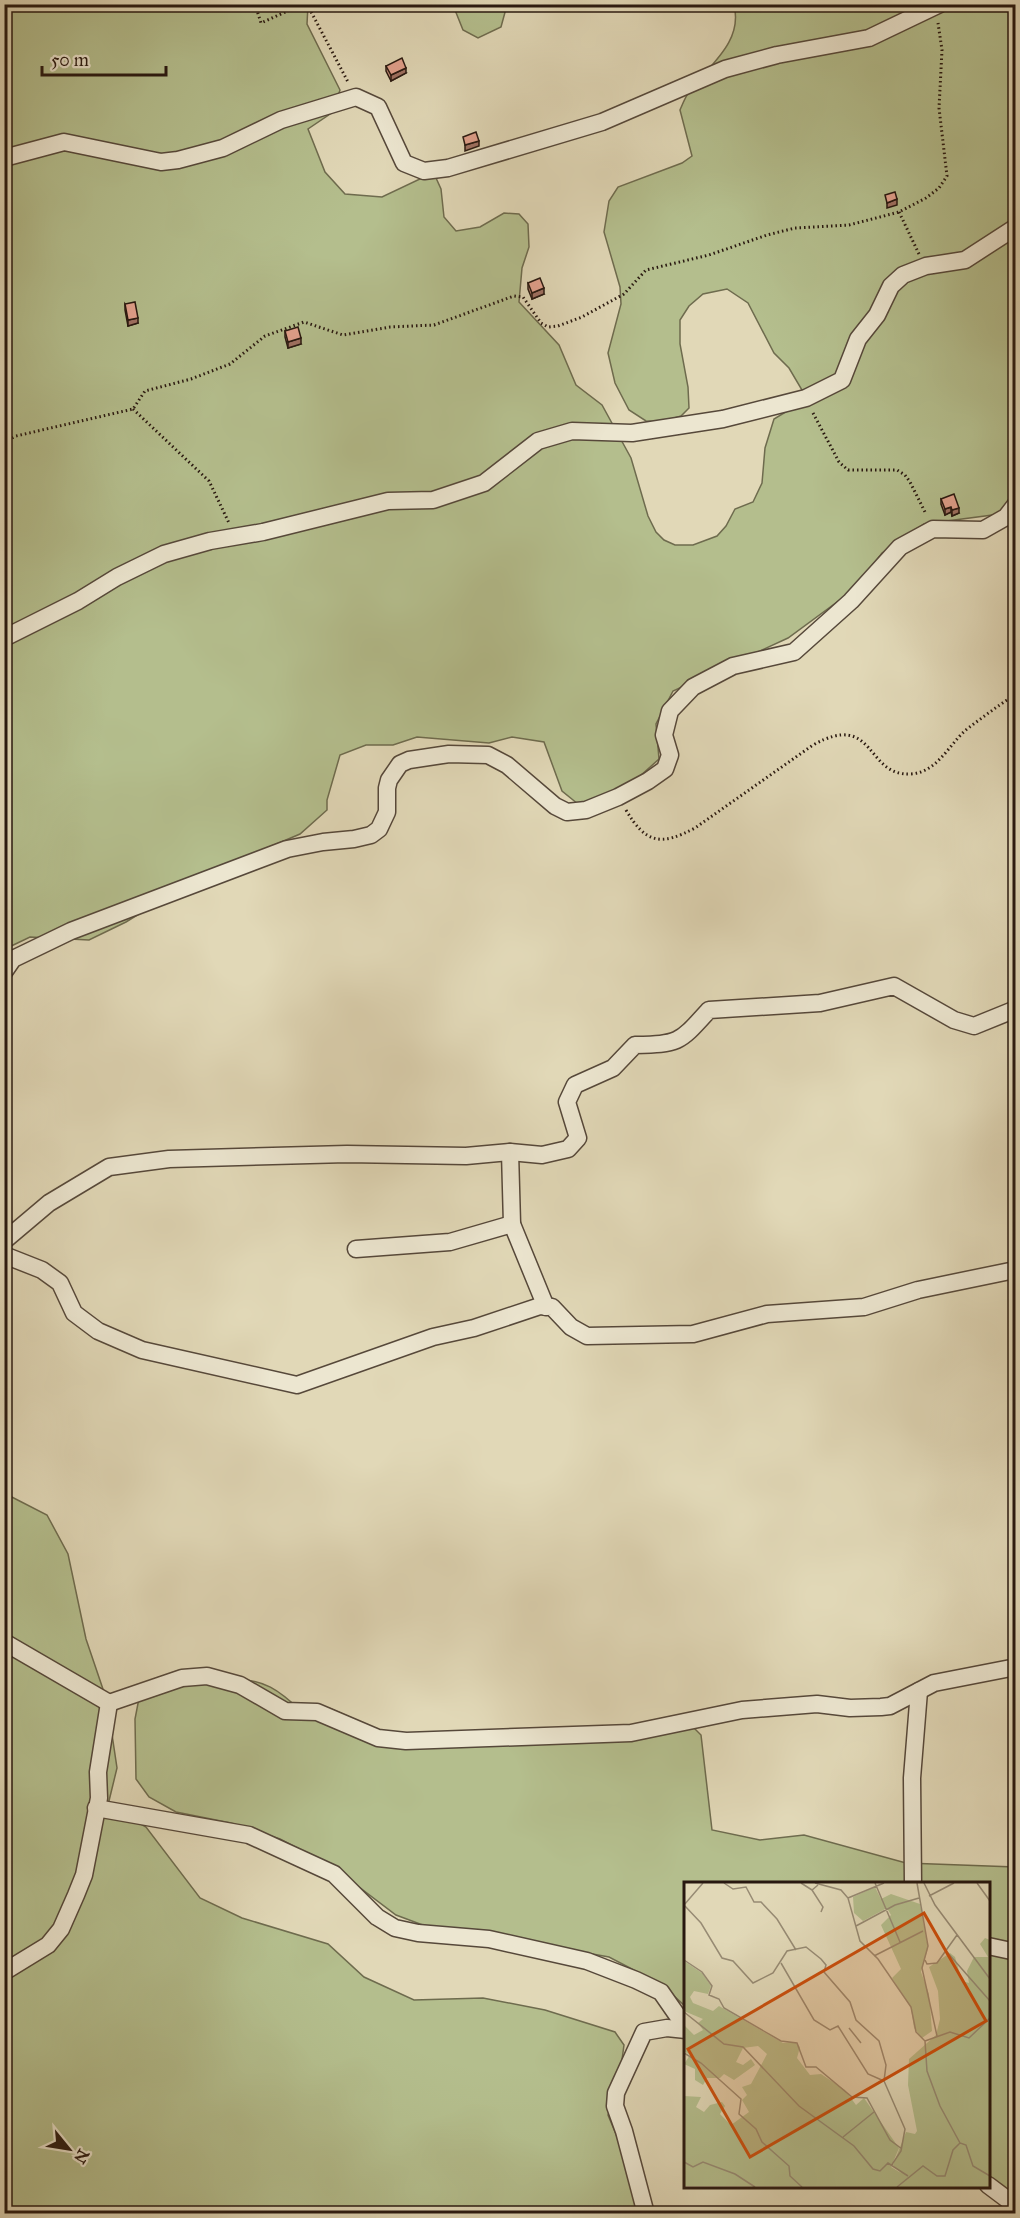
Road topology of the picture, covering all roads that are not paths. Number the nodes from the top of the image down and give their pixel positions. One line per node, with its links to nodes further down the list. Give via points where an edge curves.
1 (938, 6): 2 (street, via 869,38 725,69 602,122 448,168 424,171 404,163 378,108 356,97 281,120 223,148 178,160 161,162 64,142)
2 (4, 158)
3 (1016, 227): 5 (street, via 965,260 903,275 891,286 877,315 858,339 842,380 806,398 723,419 632,433 572,430 538,441 484,483 433,500 388,501 164,554)
4 (1016, 504): 6 (street, via 1006,517 982,530 933,529 900,547 851,601 794,652 733,666 693,687 670,711 664,735 670,755 665,769 618,797 586,810 567,812 507,765 488,755 449,754 409,760 400,764 389,780 387,812 379,829 370,835 287,849 70,931 13,959)
5 (4, 638)
6 (4, 972)
7 (1016, 1009): 8 (street, via 974,1026 954,1020 894,986 820,1003 709,1010 684,1037 666,1044 635,1045 613,1068 575,1085 567,1102 578,1138 567,1149 543,1155)
8 (510, 1152): 9 (street); 10 (street, via 466,1156 346,1154 169,1159 109,1167 49,1203)
9 (512, 1224): 11 (street, via 450,1242); 14 (street)
10 (4, 1240)
11 (356, 1250)
12 (4, 1256): 14 (street, via 42,1270 60,1283 74,1313 98,1331 142,1350 297,1385 433,1337)
13 (1016, 1274): 14 (street, via 1010,1271 918,1290 864,1307 766,1314 693,1334 587,1336 571,1327 552,1307)
14 (546, 1307)
15 (4, 1642): 18 (street)
16 (1016, 1666): 17 (street, via 934,1683)
17 (919, 1691): 18 (street, via 890,1706 850,1708 817,1704 742,1710 631,1732 406,1742 378,1738 317,1712 285,1711 240,1685 207,1676 182,1678); 20 (street, via 912,1778)
18 (109, 1702): 19 (street)
19 (95, 1815): 23 (street, via 84,1875 61,1929 48,1945); 24 (street, via 249,1835 334,1874 377,1917 395,1928 418,1934 489,1939 587,1961 661,1992)
20 (913, 1882)
21 (990, 1947): 22 (street)
22 (1016, 1952)
23 (4, 1972)
24 (684, 2026)
25 (684, 2029): 28 (street, via 644,2032 616,2093 615,2106)
26 (990, 2186): 27 (street)
27 (1016, 2206)
28 (646, 2214)

